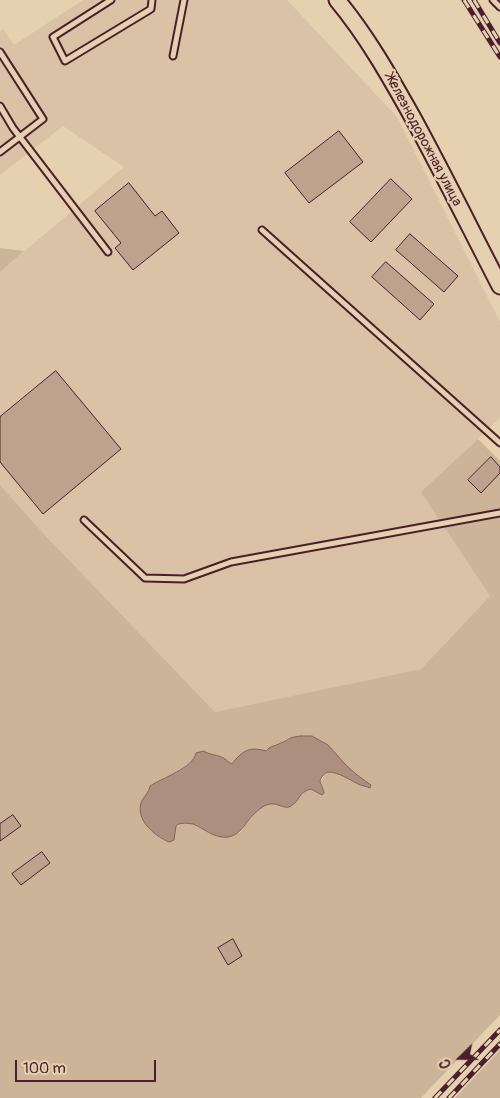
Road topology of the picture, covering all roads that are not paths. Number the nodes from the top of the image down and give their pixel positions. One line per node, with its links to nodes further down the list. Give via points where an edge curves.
1 (111, 0): 2 (lane, via 54,37 65,61 151,9)
2 (152, 0)
3 (184, 0): 8 (lane)
4 (337, 0): 14 (street, Железнодорожная улица, via 392,80)
5 (493, 0): 6 (lane)
6 (500, 7)
7 (0, 52): 10 (lane, via 43,118)
8 (173, 56)
9 (0, 106): 10 (lane)
10 (20, 136): 11 (lane); 13 (lane)
11 (0, 152)
12 (262, 230): 15 (lane)
13 (108, 252)
14 (500, 286)
15 (500, 443)
16 (500, 513): 17 (lane, via 231,562 184,579 145,578)
17 (84, 520)

